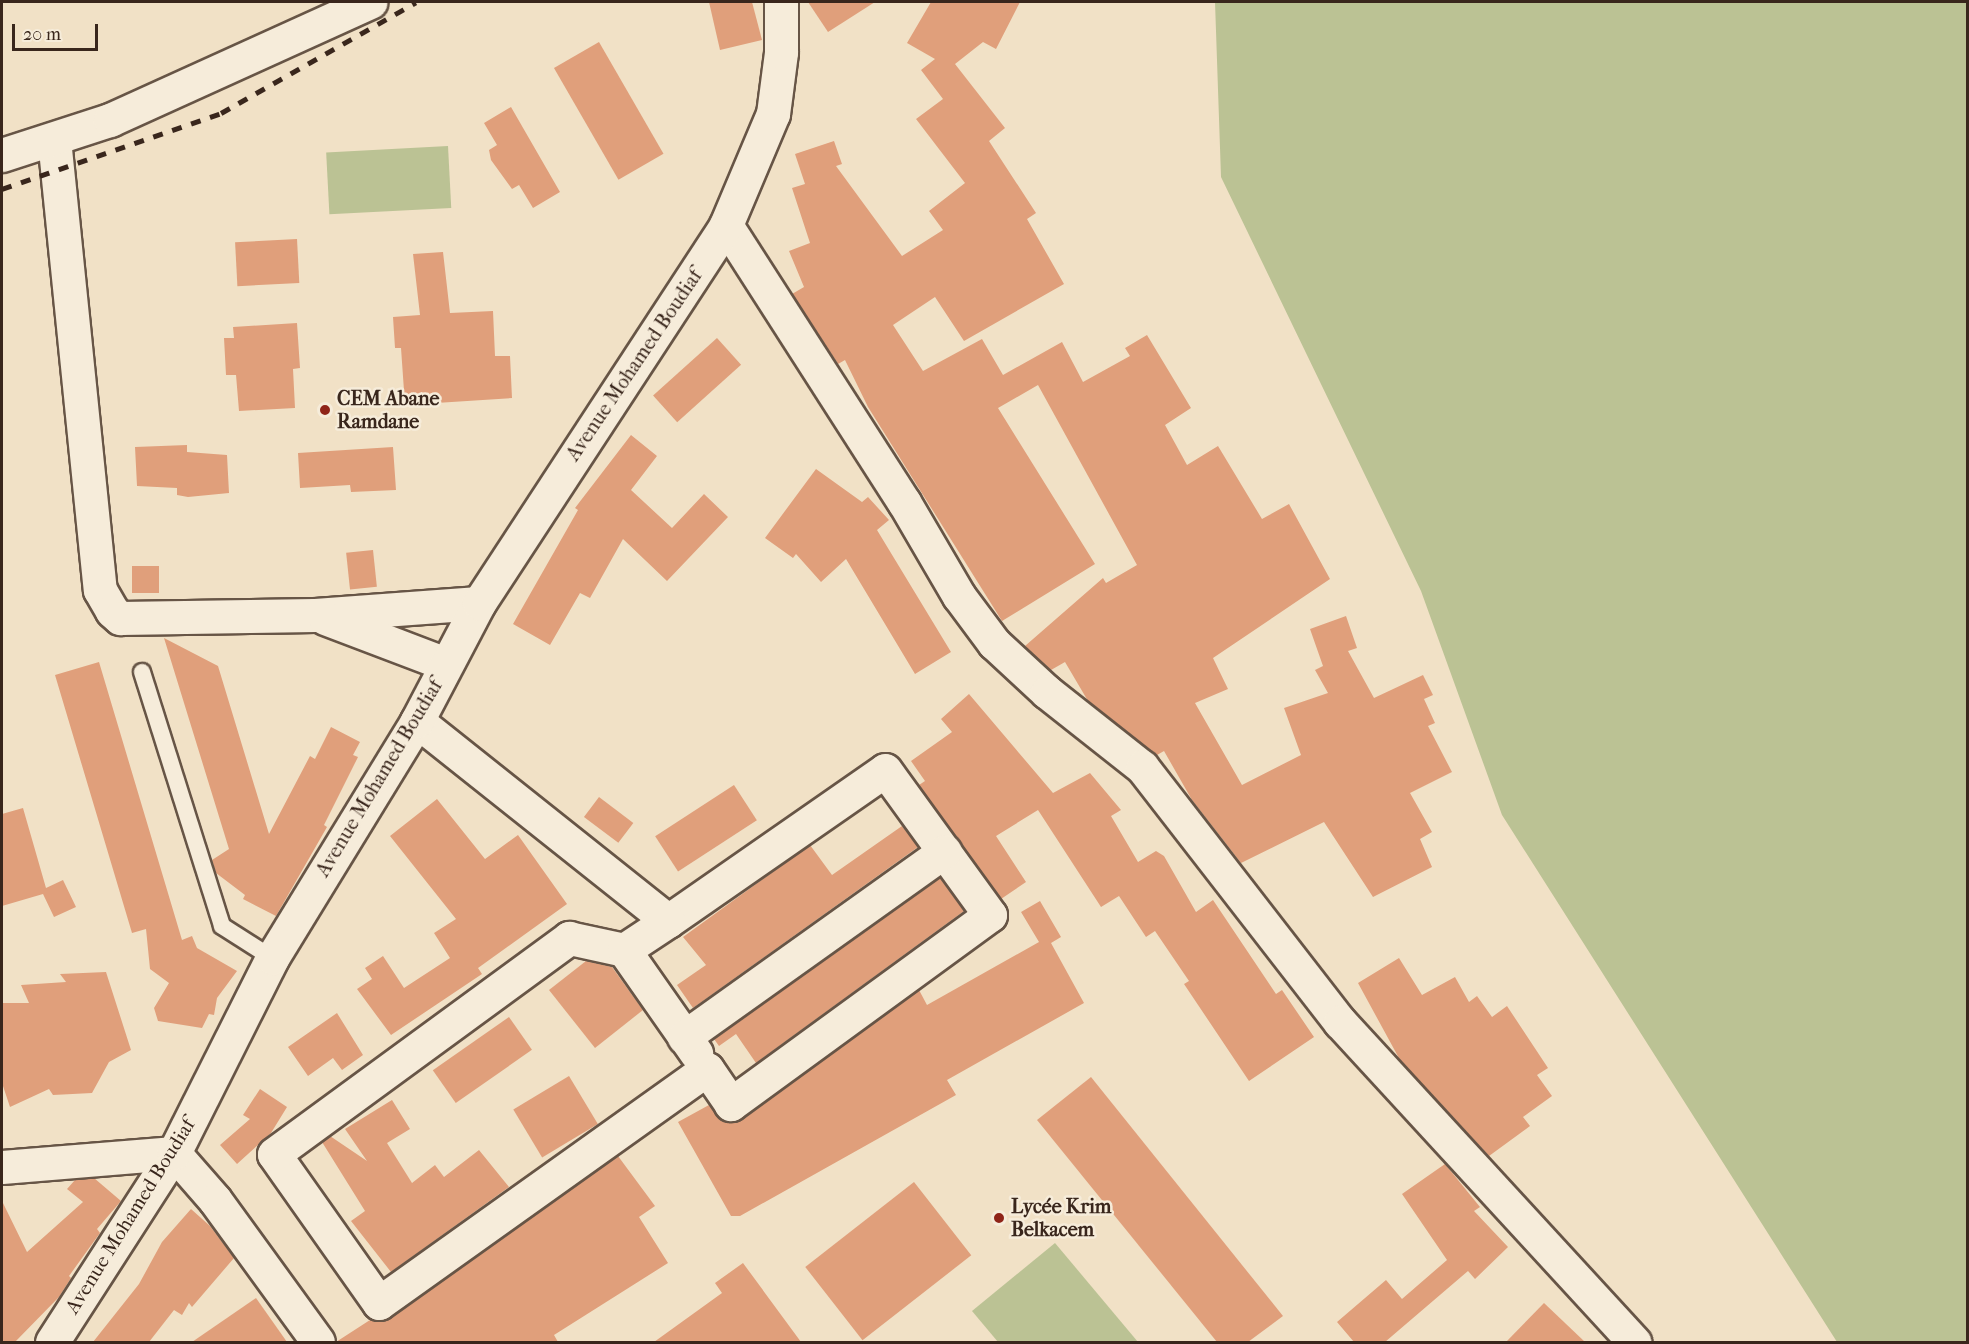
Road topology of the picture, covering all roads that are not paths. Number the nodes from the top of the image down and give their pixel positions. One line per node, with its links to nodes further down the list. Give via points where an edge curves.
1 (370, 2): 3 (street, via 110,120)
2 (781, 2): 5 (street, Avenue Mohamed Boudiaf, via 781,52 773,114)
3 (54, 140): 4 (street); 7 (street, via 100,590 120,618)
4 (2, 155)
5 (726, 225): 6 (street, Avenue Mohamed Boudiaf); 21 (street, via 904,502 959,596 994,643 1047,692 1142,767 1340,1022)
6 (479, 603): 7 (street); 8 (street, Avenue Mohamed Boudiaf)
7 (315, 615): 8 (street)
8 (447, 663): 10 (street, Avenue Mohamed Boudiaf)
9 (142, 672): 14 (lane, via 222,926)
10 (417, 721): 12 (street); 14 (street, Avenue Mohamed Boudiaf)
11 (945, 851): 12 (street, via 885,770); 15 (street); 16 (street, via 990,915 731,1104)
12 (668, 921): 13 (street)
13 (624, 950): 15 (street); 16 (street, via 569,938 274,1154 379,1303)
14 (272, 958): 17 (street, Avenue Mohamed Boudiaf)
15 (684, 1037): 16 (street)
16 (707, 1069)
17 (174, 1153): 18 (street); 19 (street, Avenue Mohamed Boudiaf); 20 (street, via 215,1200)
18 (2, 1167)
19 (52, 1342)
20 (318, 1342)
21 (1634, 1342)

